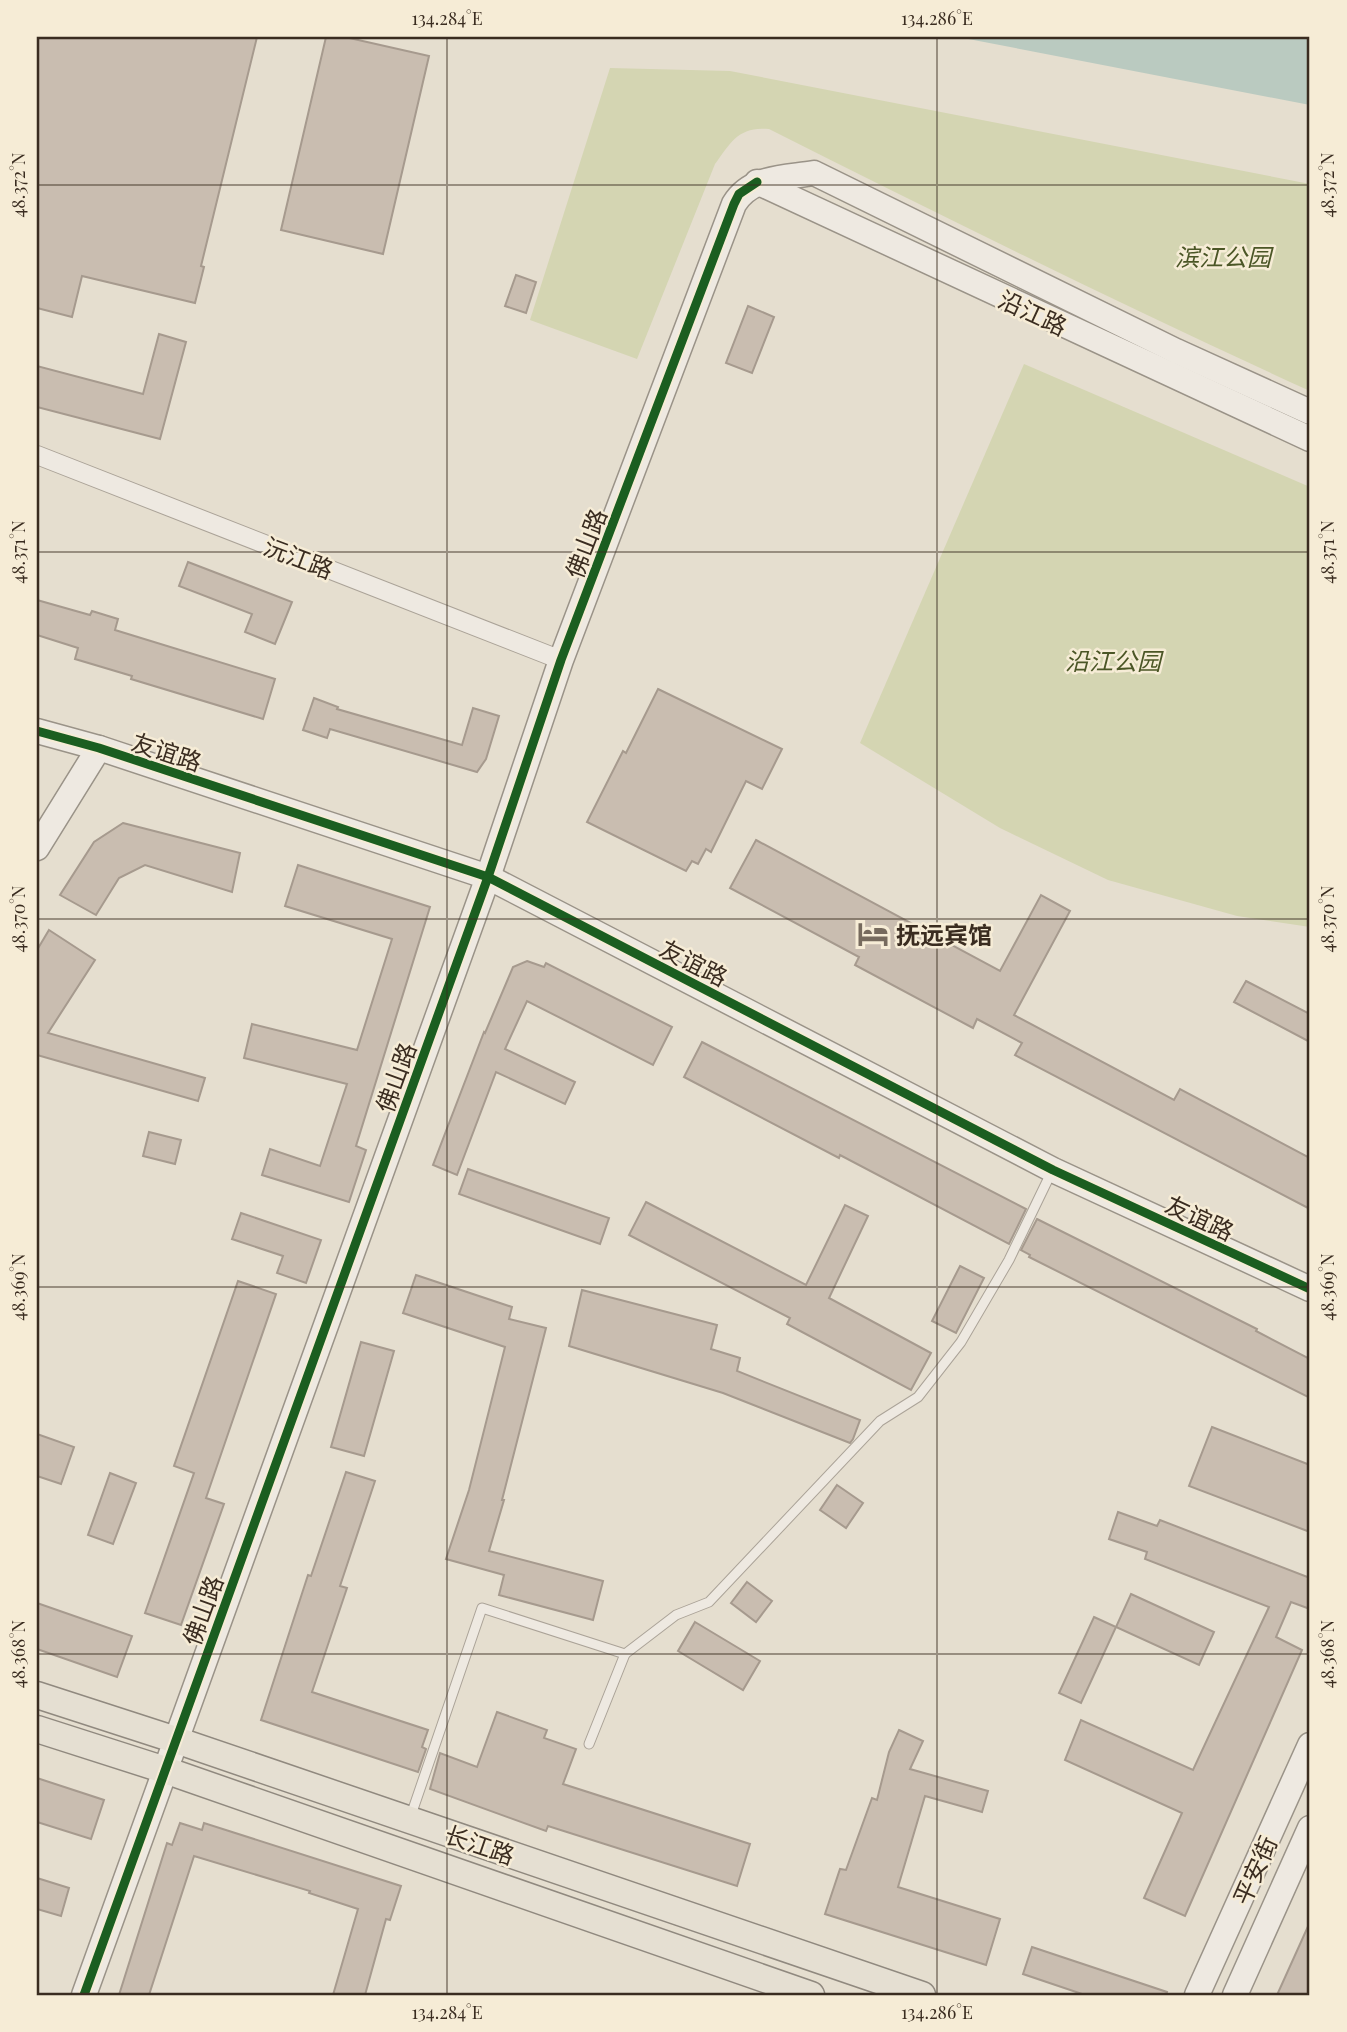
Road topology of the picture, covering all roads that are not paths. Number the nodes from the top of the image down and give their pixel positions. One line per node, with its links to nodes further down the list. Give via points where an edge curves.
1 (757, 182): 2 (street, via 814,173); 3 (street, 沿江路); 5 (street, 佛山路, via 739,194 734,204)
2 (1310, 412)
3 (1310, 439)
4 (37, 455): 5 (street, 沅江路)
5 (561, 660): 9 (street, 佛山路)
6 (37, 731): 7 (street, 友谊路)
7 (99, 748): 8 (street); 9 (street, 友谊路)
8 (37, 848)
9 (488, 877): 10 (street, 友谊路); 15 (street, 佛山路)
10 (1053, 1170): 11 (street, 友谊路); 12 (lane, via 968,1330 918,1397 880,1421 709,1602 676,1615)
11 (1310, 1289)
12 (625, 1654): 16 (lane); 19 (lane, via 482,1608)
13 (37, 1695): 15 (main road, 长江路)
14 (37, 1729): 18 (main road, 长江路)
15 (176, 1740): 18 (street, 佛山路); 19 (main road, 长江路)
16 (589, 1744)
17 (1310, 1745): 24 (street, 平安街)
18 (165, 1770): 21 (street, 佛山路); 22 (main road, 长江路)
19 (410, 1820): 23 (main road, 长江路)
20 (1310, 1828): 25 (street, 平安街)
21 (84, 1995)
22 (811, 1995)
23 (922, 1995)
24 (1197, 1995)
25 (1235, 1995)

